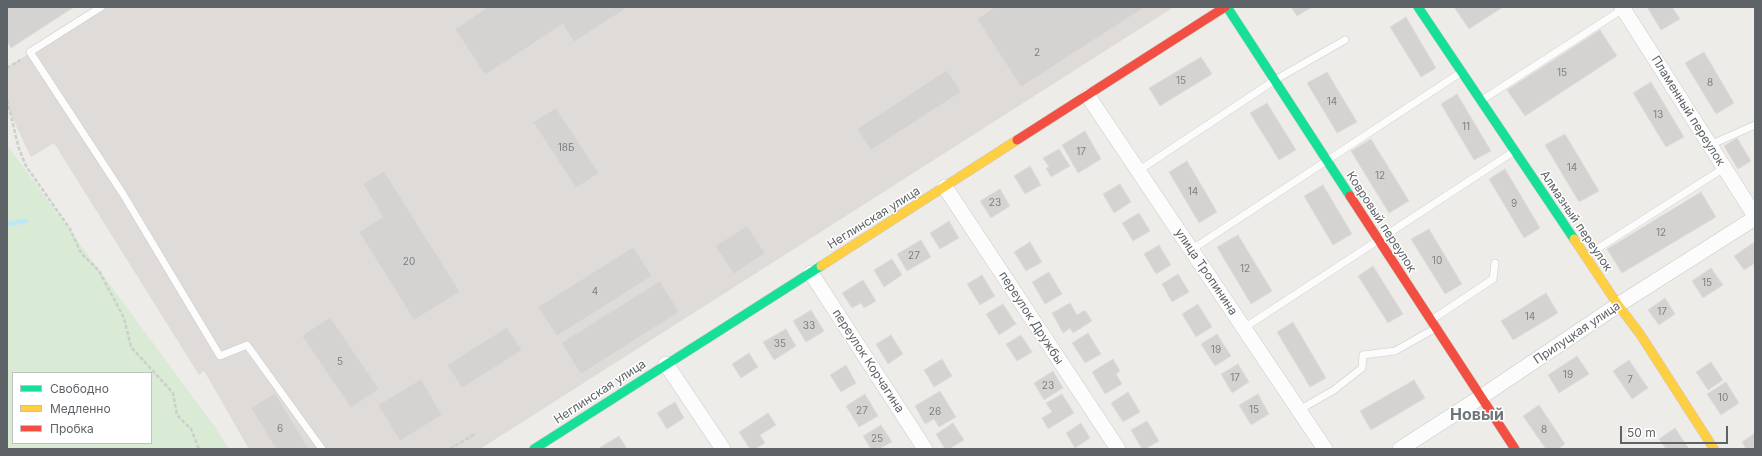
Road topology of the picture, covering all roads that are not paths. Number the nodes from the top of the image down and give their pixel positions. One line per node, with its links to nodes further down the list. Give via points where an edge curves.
1 (101, 7): 29 (lane, via 30,52 123,194 220,356 247,345)
2 (1226, 7): 7 (street, Ковровый переулок); 8 (street, Неглинская улица)
3 (1418, 7): 6 (street, Алмазный переулок)
4 (1623, 8): 9 (lane); 11 (street, Пламенный переулок)
5 (1345, 40): 7 (lane)
6 (1462, 72): 9 (street, Алмазный переулок); 13 (lane)
7 (1275, 80): 13 (street, Ковровый переулок); 15 (lane)
8 (1088, 96): 15 (street, улица Тропинина); 16 (street, Неглинская улица)
9 (1481, 101): 12 (street, Алмазный переулок)
10 (1755, 125): 11 (lane)
11 (1710, 145): 14 (street, Пламенный переулок)
12 (1515, 151): 18 (lane); 20 (street, Алмазный переулок)
13 (1327, 161): 18 (street, Ковровый переулок); 19 (lane)
14 (1724, 168): 17 (street, Пламенный переулок); 20 (lane)
15 (1138, 171): 19 (street, улица Тропинина)
16 (945, 187): 22 (street, Неглинская улица); 33 (street, переулок Дружбы)
17 (1755, 217): 23 (street, Прилуцкая улица)
18 (1379, 241): 24 (street, Ковровый переулок); 25 (lane)
19 (1191, 250): 25 (street, улица Тропинина)
20 (1585, 257): 23 (street, Алмазный переулок)
21 (1495, 263): 24 (lane, via 1493,279)
22 (811, 273): 26 (street, Неглинская улица); 32 (street, переулок Корчагина)
23 (1618, 305): 27 (street, Прилуцкая улица); 37 (street, Алмазный переулок, via 1640,334)
24 (1433, 324): 27 (street, Ковровый переулок); 28 (lane, via 1395,350 1363,355 1362,368 1334,390)
25 (1244, 328): 28 (street, улица Тропинина)
26 (666, 364): 30 (street, Неглинская улица); 31 (street)
27 (1481, 397): 35 (street, Прилуцкая улица); 36 (street, Ковровый переулок)
28 (1299, 410): 34 (street, улица Тропинина)
29 (322, 449)
30 (534, 449)
31 (723, 449)
32 (925, 449)
33 (1118, 449)
34 (1325, 449)
35 (1400, 449)
36 (1515, 449)
37 (1714, 449)

